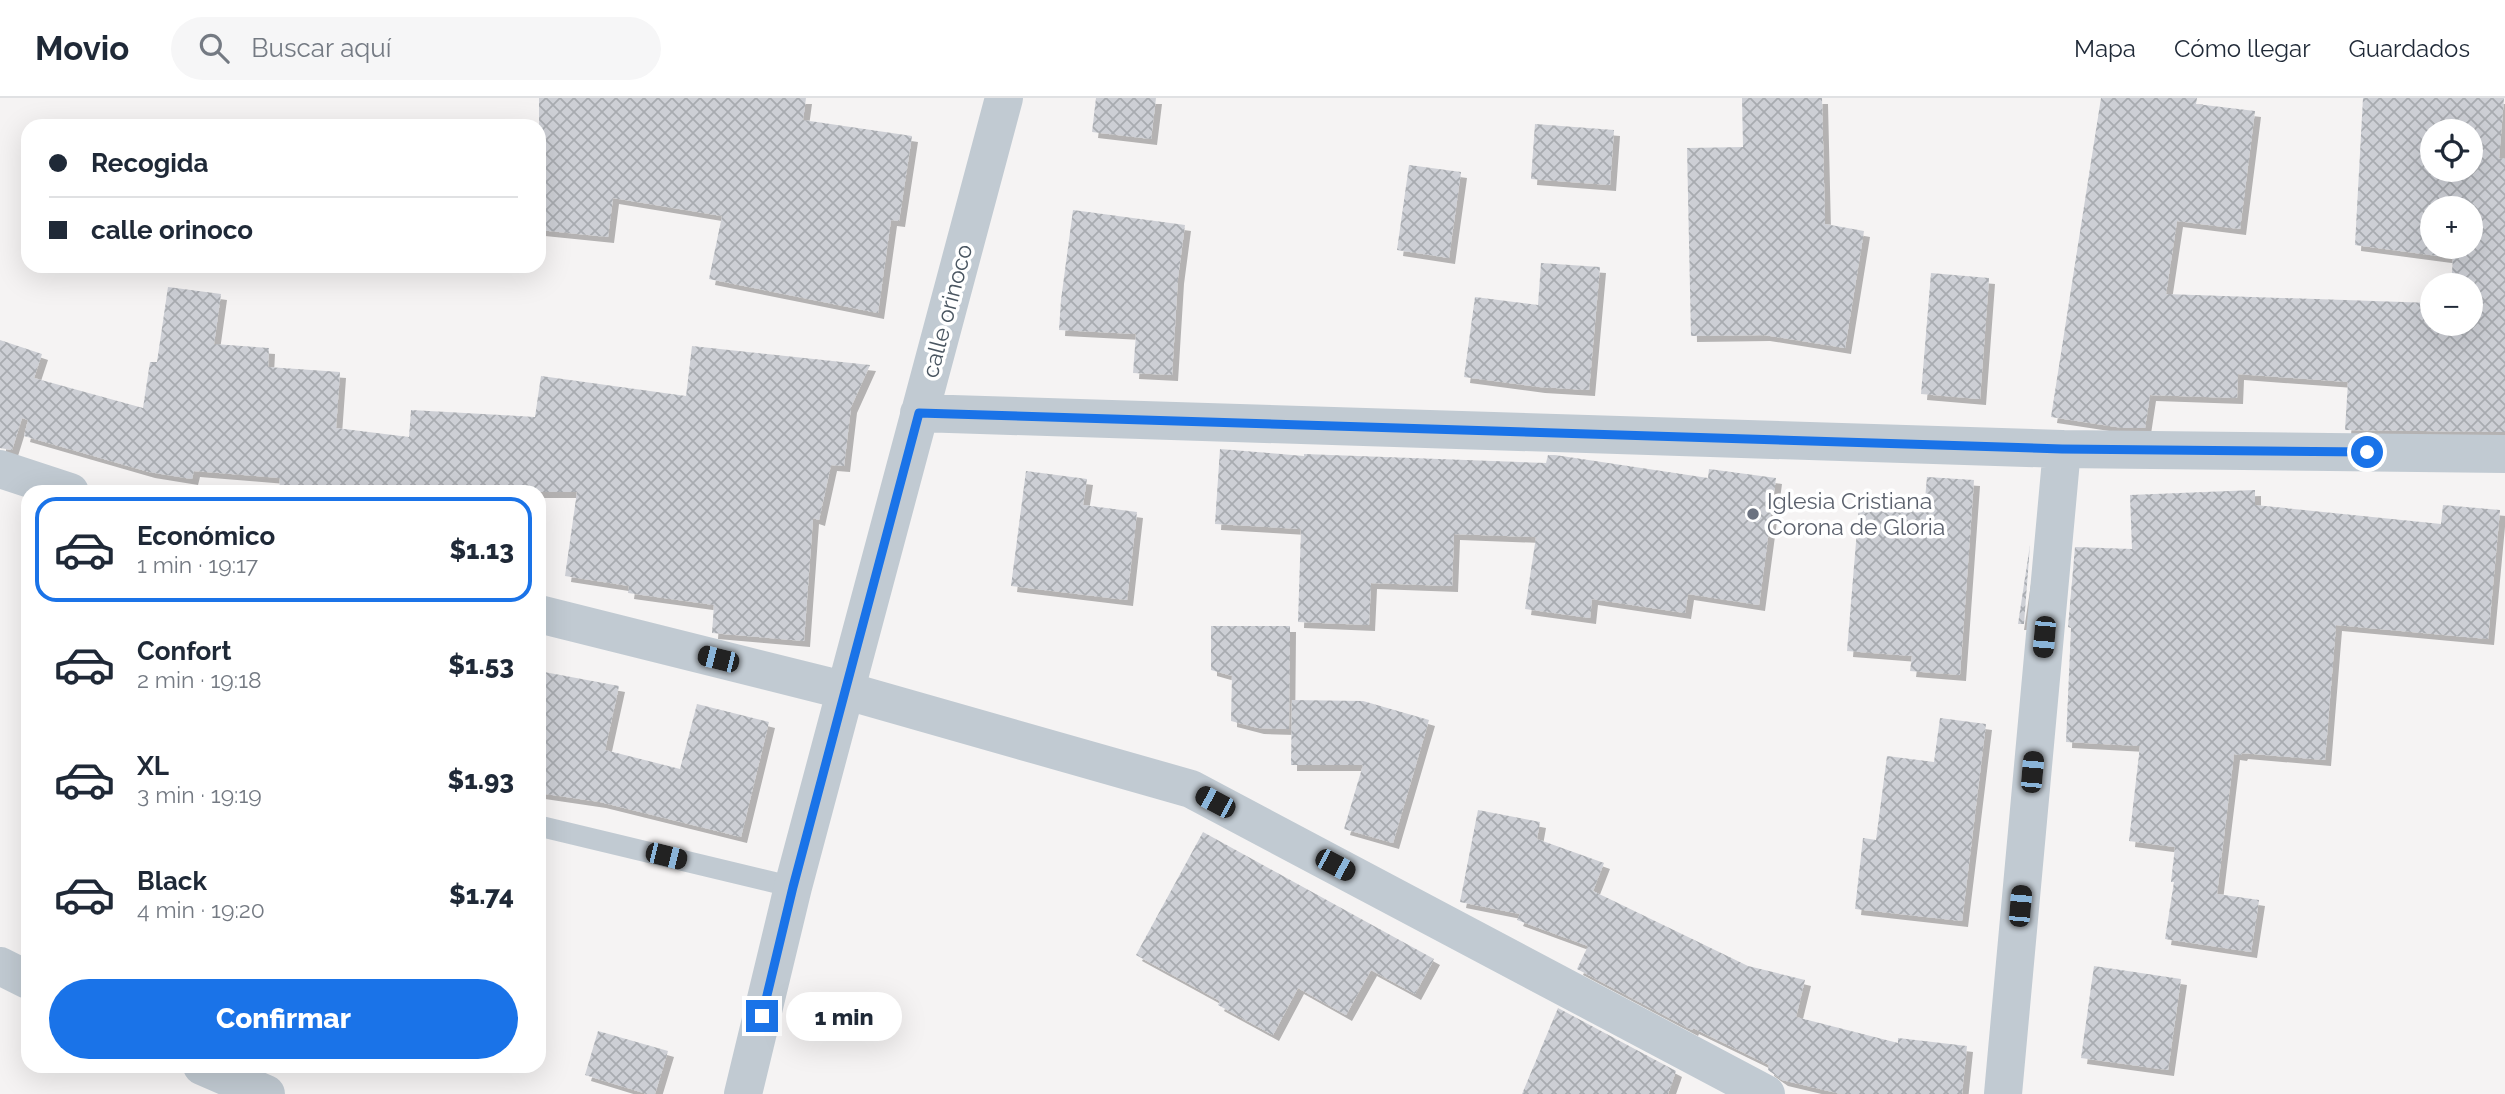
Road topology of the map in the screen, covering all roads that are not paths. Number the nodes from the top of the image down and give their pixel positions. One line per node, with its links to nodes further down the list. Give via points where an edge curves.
1 (1004, 98): 2 (street, calle orinoco)
2 (919, 413): 3 (street); 8 (street, calle orinoco)
3 (2062, 449): 4 (street); 17 (street)
4 (2505, 454)
5 (0, 469): 6 (street)
6 (49, 485)
7 (546, 616): 8 (street)
8 (846, 691): 10 (street, calle orinoco); 16 (street, via 1191,789)
9 (546, 828): 10 (lane)
10 (793, 887): 15 (street, calle orinoco)
11 (0, 966): 12 (street)
12 (21, 976)
13 (218, 1073): 14 (street)
14 (266, 1094)
15 (743, 1094)
16 (1766, 1094)
17 (2003, 1094)

